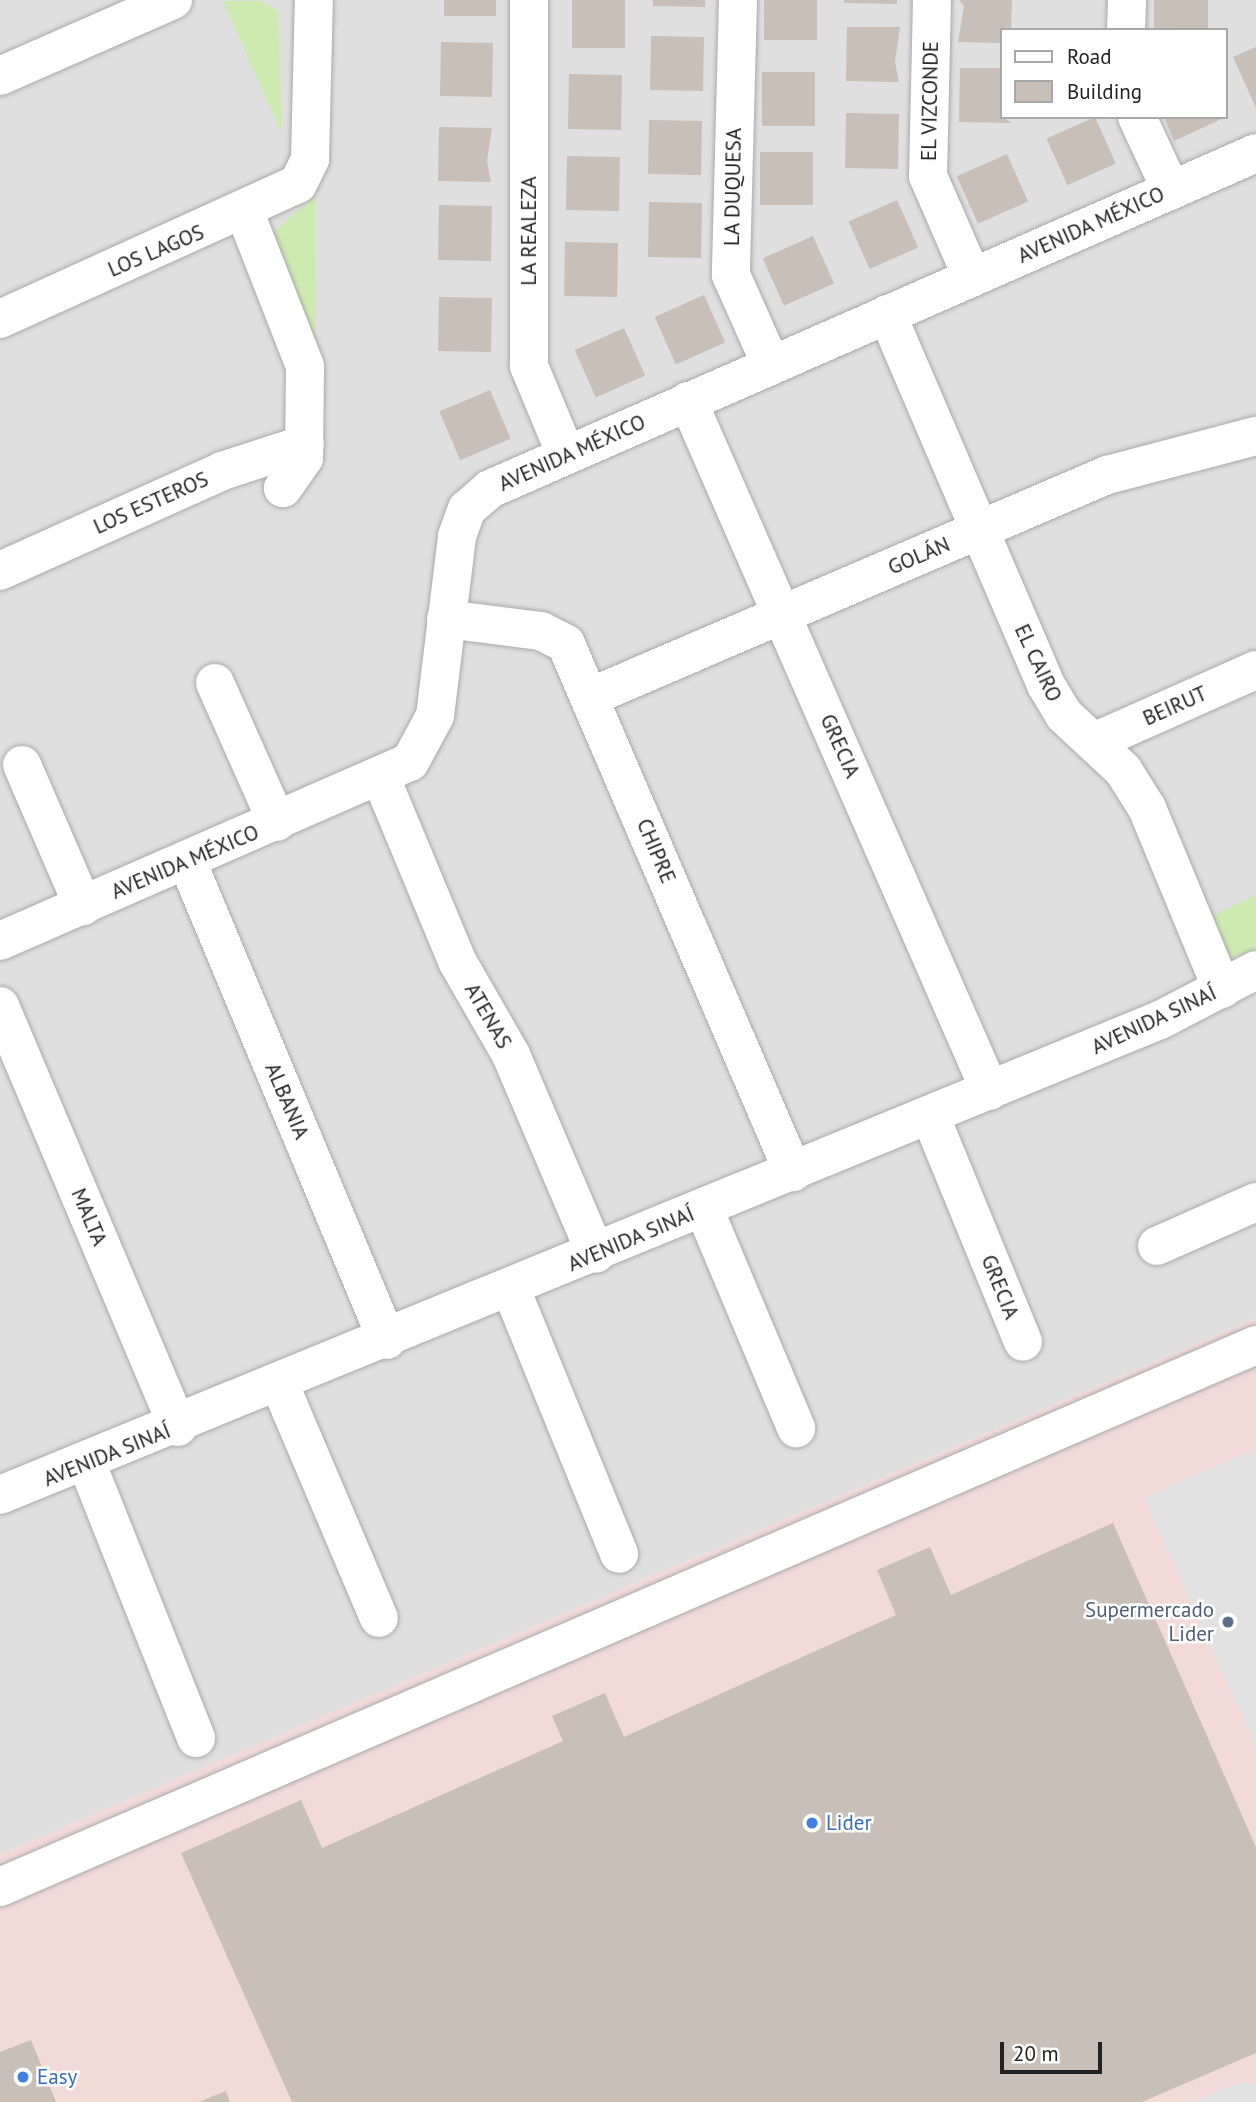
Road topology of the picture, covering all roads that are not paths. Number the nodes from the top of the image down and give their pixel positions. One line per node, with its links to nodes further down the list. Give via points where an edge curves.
1 (173, 0): 8 (street)
2 (314, 0): 12 (street, LOS LAGOS, via 305,174 289,192)
3 (528, 0): 20 (street, LA REALEZA, via 530,366)
4 (738, 0): 16 (street, LA DUQUESA, via 731,275)
5 (932, 0): 13 (street, EL VIZCONDE, via 928,176)
6 (1127, 0): 7 (street)
7 (1126, 28)
8 (0, 76)
9 (1138, 119): 11 (street)
10 (1256, 153): 11 (street, AVENIDA MÉXICO)
11 (1171, 190): 13 (street, AVENIDA MÉXICO)
12 (245, 213): 15 (street, LOS LAGOS); 19 (street, via 305,366)
13 (972, 277): 14 (street, AVENIDA MÉXICO)
14 (887, 314): 16 (street, AVENIDA MÉXICO); 22 (street, EL CAIRO)
15 (0, 319)
16 (771, 365): 17 (street, AVENIDA MÉXICO)
17 (688, 401): 20 (street, AVENIDA MÉXICO); 24 (street, GRECIA)
18 (1256, 436): 22 (street, GOLÁN, via 1107,475)
19 (305, 444): 21 (street, via 299,470); 23 (street, LOS ESTEROS, via 222,471)
20 (566, 455): 25 (street, AVENIDA MÉXICO, via 490,489 467,509 457,536)
21 (283, 488)
22 (980, 530): 24 (street, GOLÁN); 29 (street, EL CAIRO, via 1054,701)
23 (0, 571)
24 (782, 615): 28 (street, GOLÁN); 39 (street, GRECIA)
25 (446, 619): 28 (street, CHIPRE, via 551,633 570,651); 31 (street, AVENIDA MÉXICO, via 430,733 410,762)
26 (1256, 670): 29 (street, BEIRUT)
27 (215, 683): 32 (street)
28 (590, 697): 41 (street, CHIPRE)
29 (1094, 743): 37 (street, EL CAIRO, via 1147,808)
30 (22, 765): 34 (street)
31 (381, 778): 32 (street, AVENIDA MÉXICO); 45 (street, ATENAS, via 457,961 505,1043)
32 (277, 822): 33 (street, AVENIDA MÉXICO)
33 (187, 862): 34 (street, AVENIDA MÉXICO); 47 (street, ALBANIA)
34 (83, 906): 35 (street, AVENIDA MÉXICO)
35 (0, 942)
36 (1256, 970): 37 (street, AVENIDA SINAÍ)
37 (1222, 989): 39 (street, AVENIDA SINAÍ)
38 (0, 1006): 51 (street, MALTA)
39 (990, 1091): 40 (street, AVENIDA SINAÍ)
40 (930, 1115): 41 (street, AVENIDA SINAÍ); 48 (street, GRECIA)
41 (793, 1172): 43 (street, AVENIDA SINAÍ)
42 (1256, 1202): 44 (street)
43 (704, 1209): 45 (street, AVENIDA SINAÍ); 52 (street)
44 (1157, 1246)
45 (596, 1254): 46 (street, AVENIDA SINAÍ)
46 (511, 1289): 47 (street, AVENIDA SINAÍ); 55 (street)
47 (387, 1340): 50 (street, AVENIDA SINAÍ)
48 (1023, 1342)
49 (1256, 1345): 58 (street)
50 (281, 1385): 51 (street, AVENIDA SINAÍ); 56 (street)
51 (178, 1427): 53 (street, AVENIDA SINAÍ)
52 (796, 1428)
53 (87, 1464): 54 (street, AVENIDA SINAÍ); 57 (street)
54 (0, 1495)
55 (619, 1554)
56 (379, 1618)
57 (196, 1738)
58 (0, 1887)

